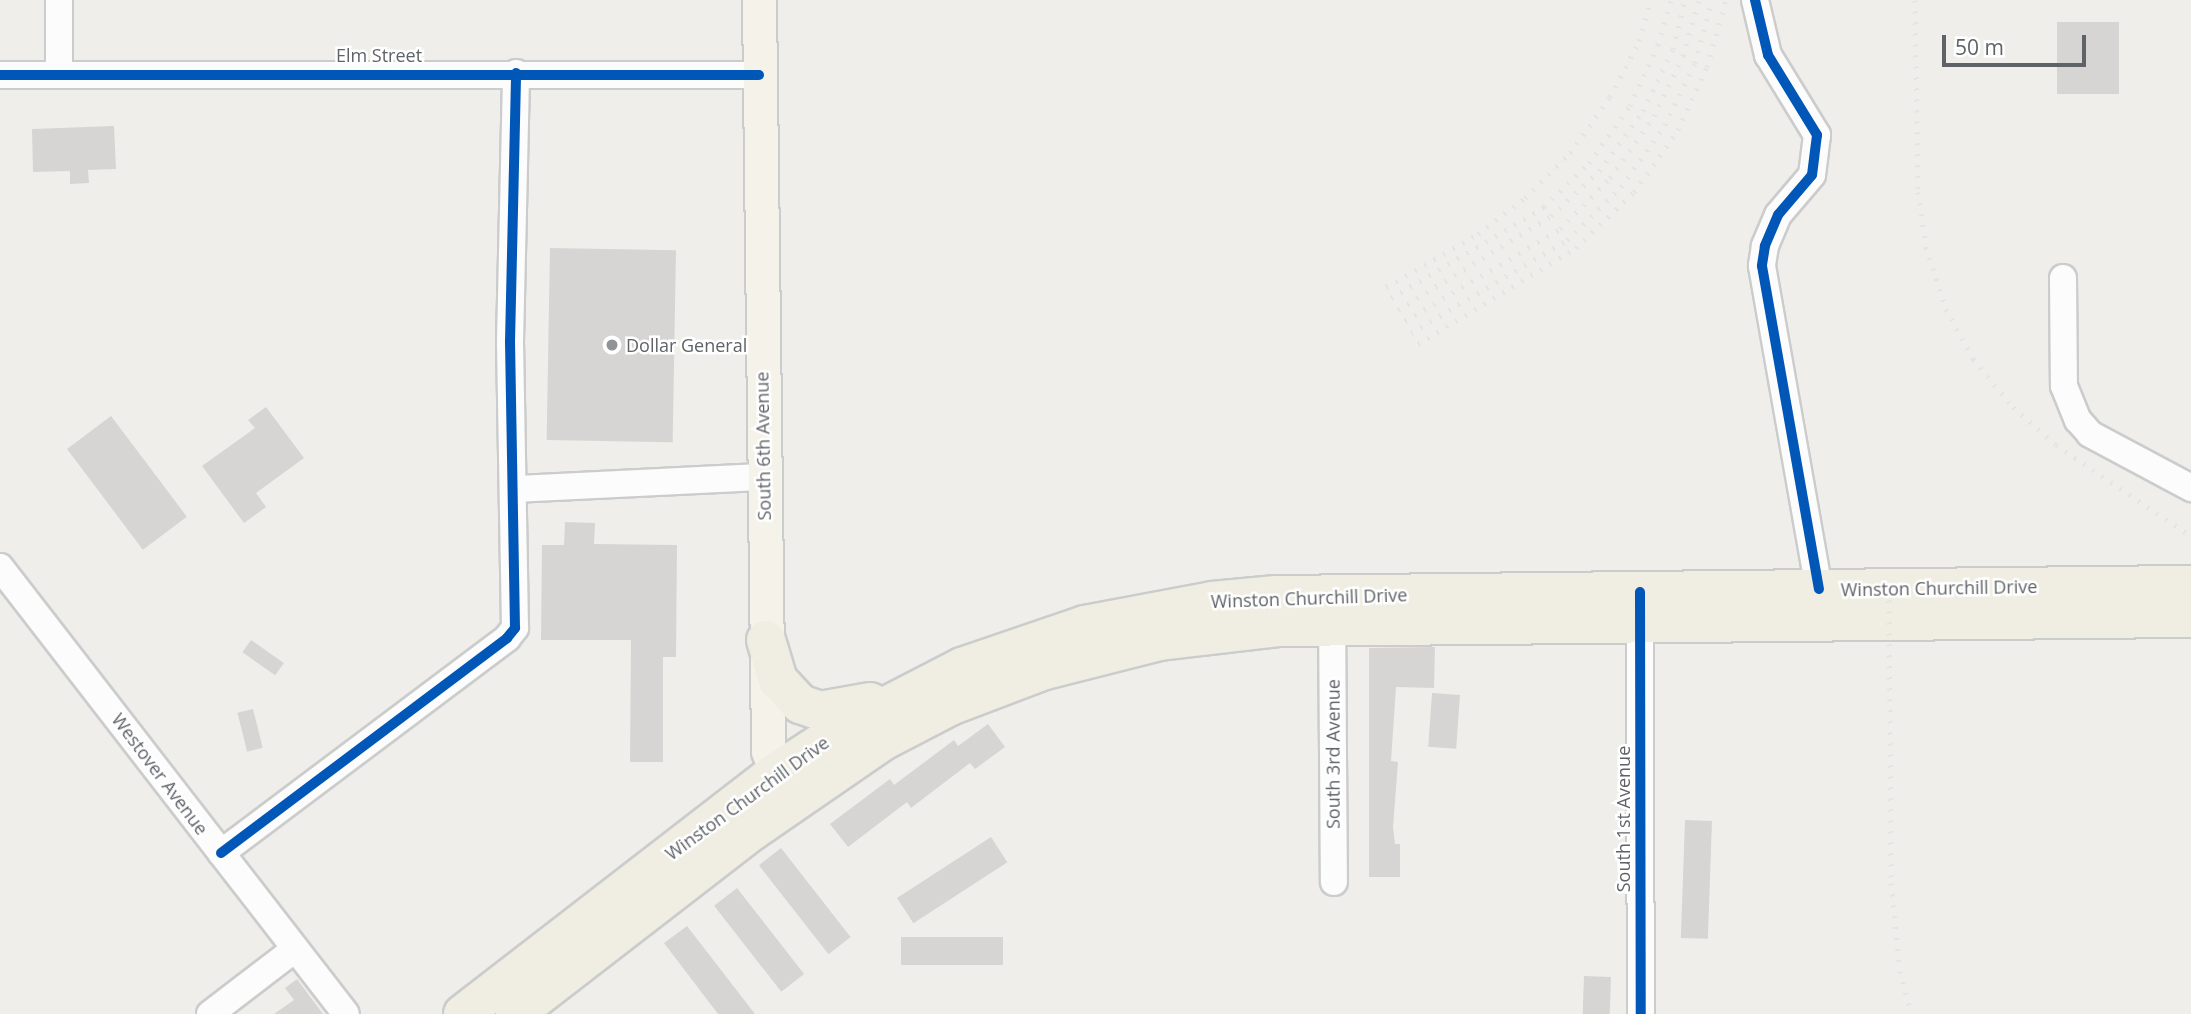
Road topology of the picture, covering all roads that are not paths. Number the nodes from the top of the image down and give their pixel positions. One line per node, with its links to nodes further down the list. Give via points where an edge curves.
1 (59, 0): 4 (street)
2 (758, 0): 7 (main road, South 6th Avenue)
3 (1755, 0): 14 (street, via 1768,55 1817,135 1812,175 1778,215 1762,266)
4 (58, 73): 5 (street, Elm Street); 6 (street, Elm Street)
5 (516, 74): 7 (street, Elm Street); 11 (street, via 510,342)
6 (0, 75)
7 (759, 75): 9 (main road, South 6th Avenue)
8 (2063, 278): 10 (street, via 2064,386 2078,420 2101,440)
9 (763, 477): 11 (street); 18 (main road, South 6th Avenue)
10 (2191, 488)
11 (516, 489): 21 (street, via 518,618 507,638)
12 (3, 576): 21 (street, Westover Avenue)
13 (2191, 586): 14 (highway, Winston Churchill Drive)
14 (1819, 589): 15 (highway, Winston Churchill Drive)
15 (1640, 607): 16 (highway, Winston Churchill Drive); 17 (highway, Winston Churchill Drive); 28 (street, South 1st Avenue)
16 (1332, 610): 19 (highway, Winston Churchill Drive, via 1212,600 1135,614 1022,644); 20 (highway, Winston Churchill Drive, via 1182,637 1045,670 950,706); 22 (street, South 3rd Avenue)
17 (2191, 618)
18 (766, 640): 19 (highway, via 778,680 788,694 810,709 835,710); 20 (main road, South 6th Avenue, via 768,751)
19 (903, 695): 20 (highway, Winston Churchill Drive)
20 (782, 789): 26 (highway, Winston Churchill Drive); 27 (highway, Winston Churchill Drive)
21 (221, 853): 23 (street, Westover Avenue)
22 (1334, 882)
23 (295, 949): 24 (street); 25 (street, Westover Avenue)
24 (210, 1014)
25 (346, 1014)
26 (463, 1014)
27 (515, 1014)
28 (1641, 1014)

